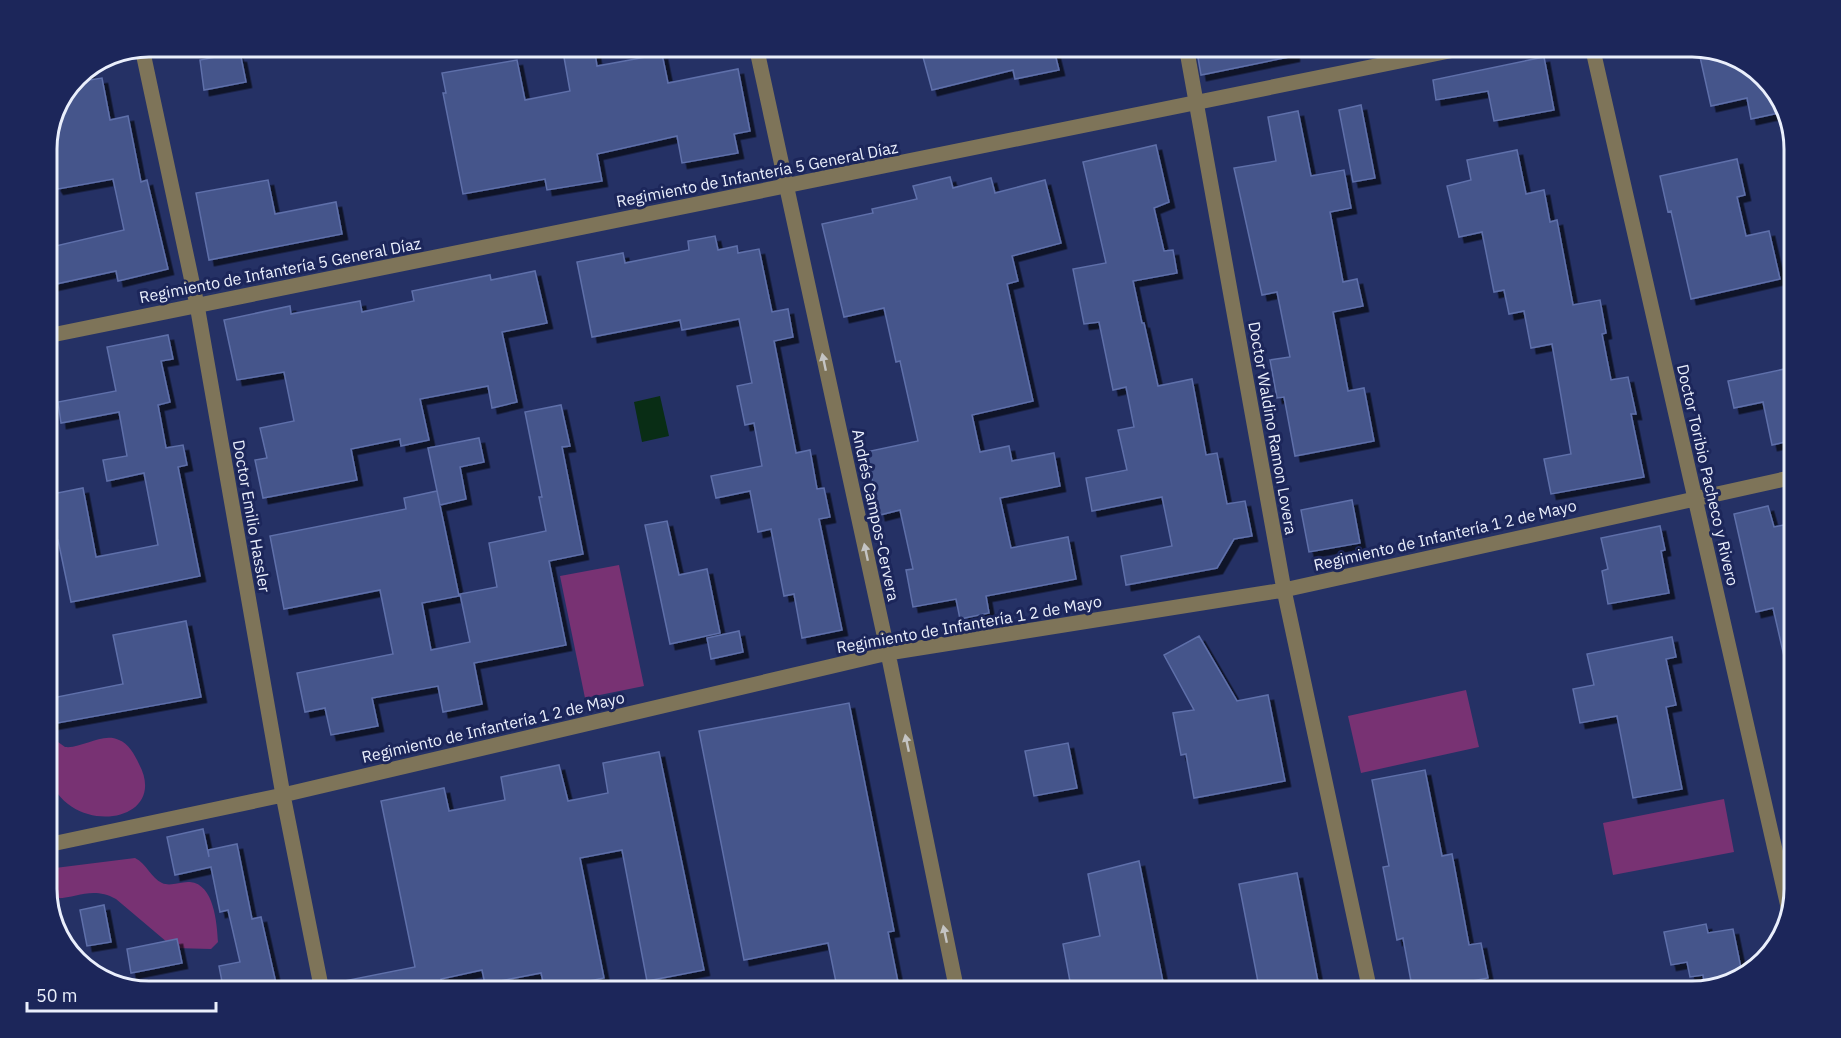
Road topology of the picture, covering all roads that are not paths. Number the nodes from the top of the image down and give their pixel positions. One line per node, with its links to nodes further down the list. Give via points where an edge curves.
1 (758, 57): 7 (street, Andrés Campos-Cervera)
2 (1187, 57): 6 (street, Doctor Waldino Ramon Lovera)
3 (1421, 57): 6 (street, Regimiento de Infantería 5 General Díaz)
4 (1595, 57): 11 (street, Doctor Toribio Pacheco y Rivero)
5 (144, 58): 8 (street, Doctor Emilio Hassler)
6 (1197, 104): 7 (street, Regimiento de Infantería 5 General Díaz); 12 (street, Doctor Waldino Ramon Lovera)
7 (786, 187): 8 (street, Regimiento de Infantería 5 General Díaz); 13 (street, Andrés Campos-Cervera, one-way to 7)
8 (197, 305): 9 (street, Regimiento de Infantería 5 General Díaz); 14 (street, Doctor Emilio Hassler)
9 (57, 334)
10 (1784, 479): 11 (street, Regimiento de Infantería 1 2 de Mayo)
11 (1695, 498): 12 (street, Regimiento de Infantería 1 2 de Mayo); 16 (street, Doctor Toribio Pacheco y Rivero)
12 (1284, 590): 13 (street, Regimiento de Infantería 1 2 de Mayo); 19 (street, Doctor Waldino Ramon Lovera)
13 (888, 653): 14 (street, Regimiento de Infantería 1 2 de Mayo); 18 (street, Andrés Campos-Cervera, one-way to 13)
14 (283, 795): 15 (street, Regimiento de Infantería 1 2 de Mayo); 17 (street, Doctor Emilio Hassler)
15 (57, 843)
16 (1784, 892)
17 (320, 981)
18 (955, 981)
19 (1368, 981)

